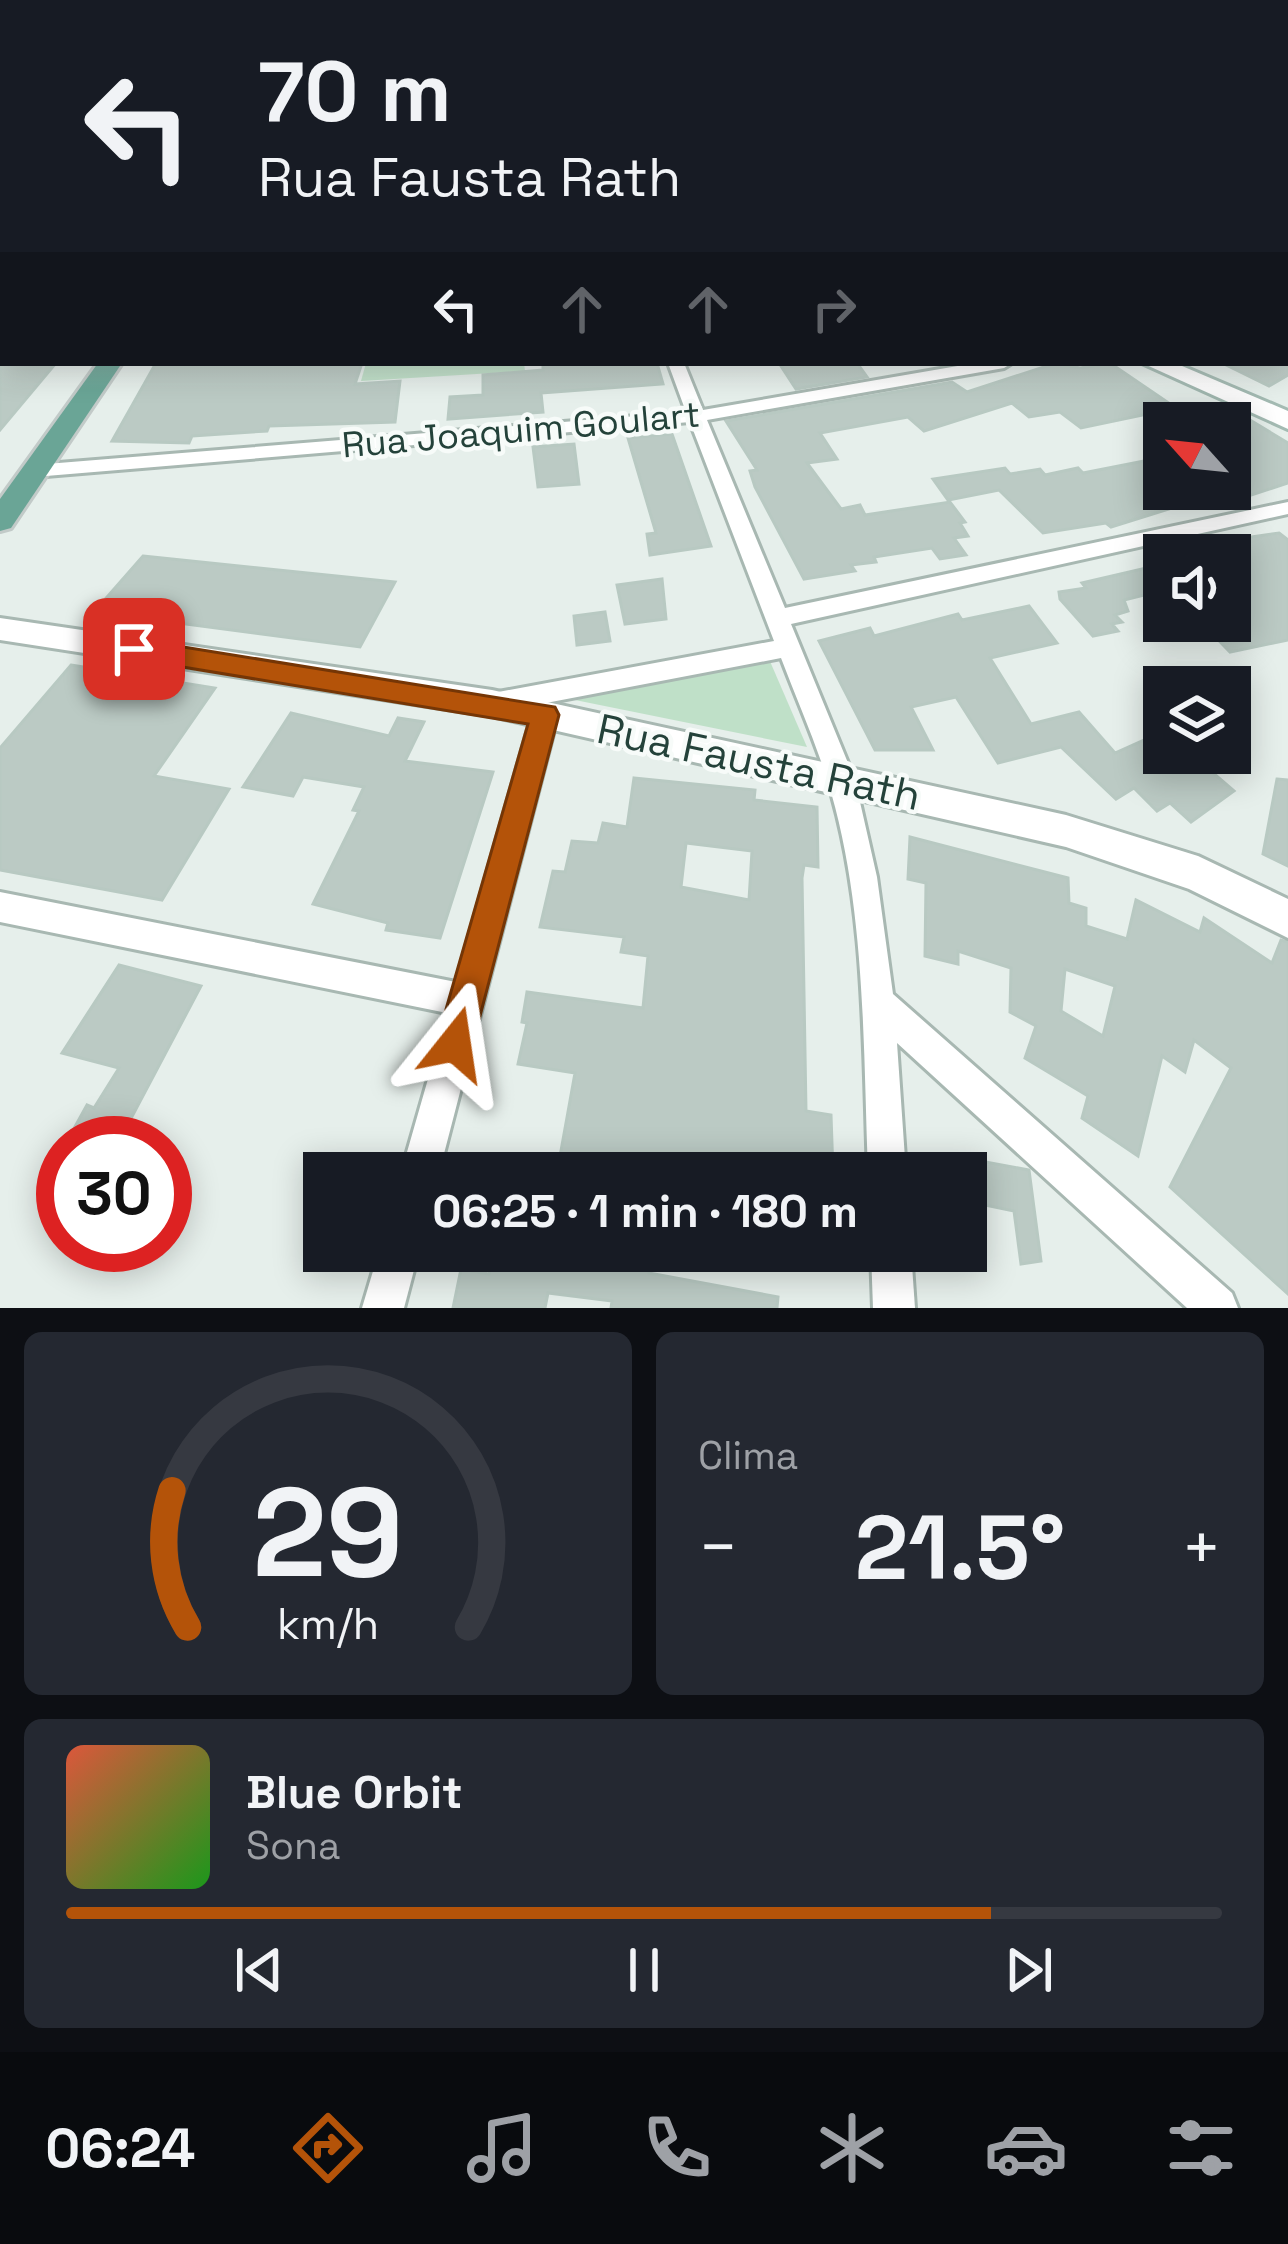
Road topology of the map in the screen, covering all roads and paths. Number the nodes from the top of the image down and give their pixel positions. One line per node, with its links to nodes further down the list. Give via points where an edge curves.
1 (83, 366): 11 (main road)
2 (108, 366): 10 (main road)
3 (677, 366): 8 (street)
4 (987, 366): 8 (street, Rua Joaquim Goulart)
5 (1161, 366): 9 (main road)
6 (1186, 366): 7 (main road)
7 (1288, 409)
8 (697, 416): 10 (street, Rua Joaquim Goulart); 14 (street)
9 (1288, 421)
10 (34, 471): 13 (main road)
11 (0, 479)
12 (1288, 508): 14 (street)
13 (0, 521)
14 (775, 619): 16 (street)
15 (0, 628): 17 (street, Rua Fausta Rath)
16 (786, 648): 17 (street); 19 (street)
17 (492, 703): 18 (street, Rua Fausta Rath)
18 (545, 715): 19 (street, Rua Fausta Rath); 22 (street)
19 (841, 781): 21 (street, Rua Fausta Rath, via 1131,849); 23 (street, via 866,891)
20 (0, 907): 22 (street)
21 (1288, 920)
22 (467, 1001): 24 (street)
23 (878, 1002): 25 (street); 30 (street)
24 (426, 1152)
25 (886, 1152)
26 (393, 1272): 28 (street)
27 (892, 1272): 29 (street)
28 (383, 1308)
29 (894, 1308)
30 (1217, 1308)

